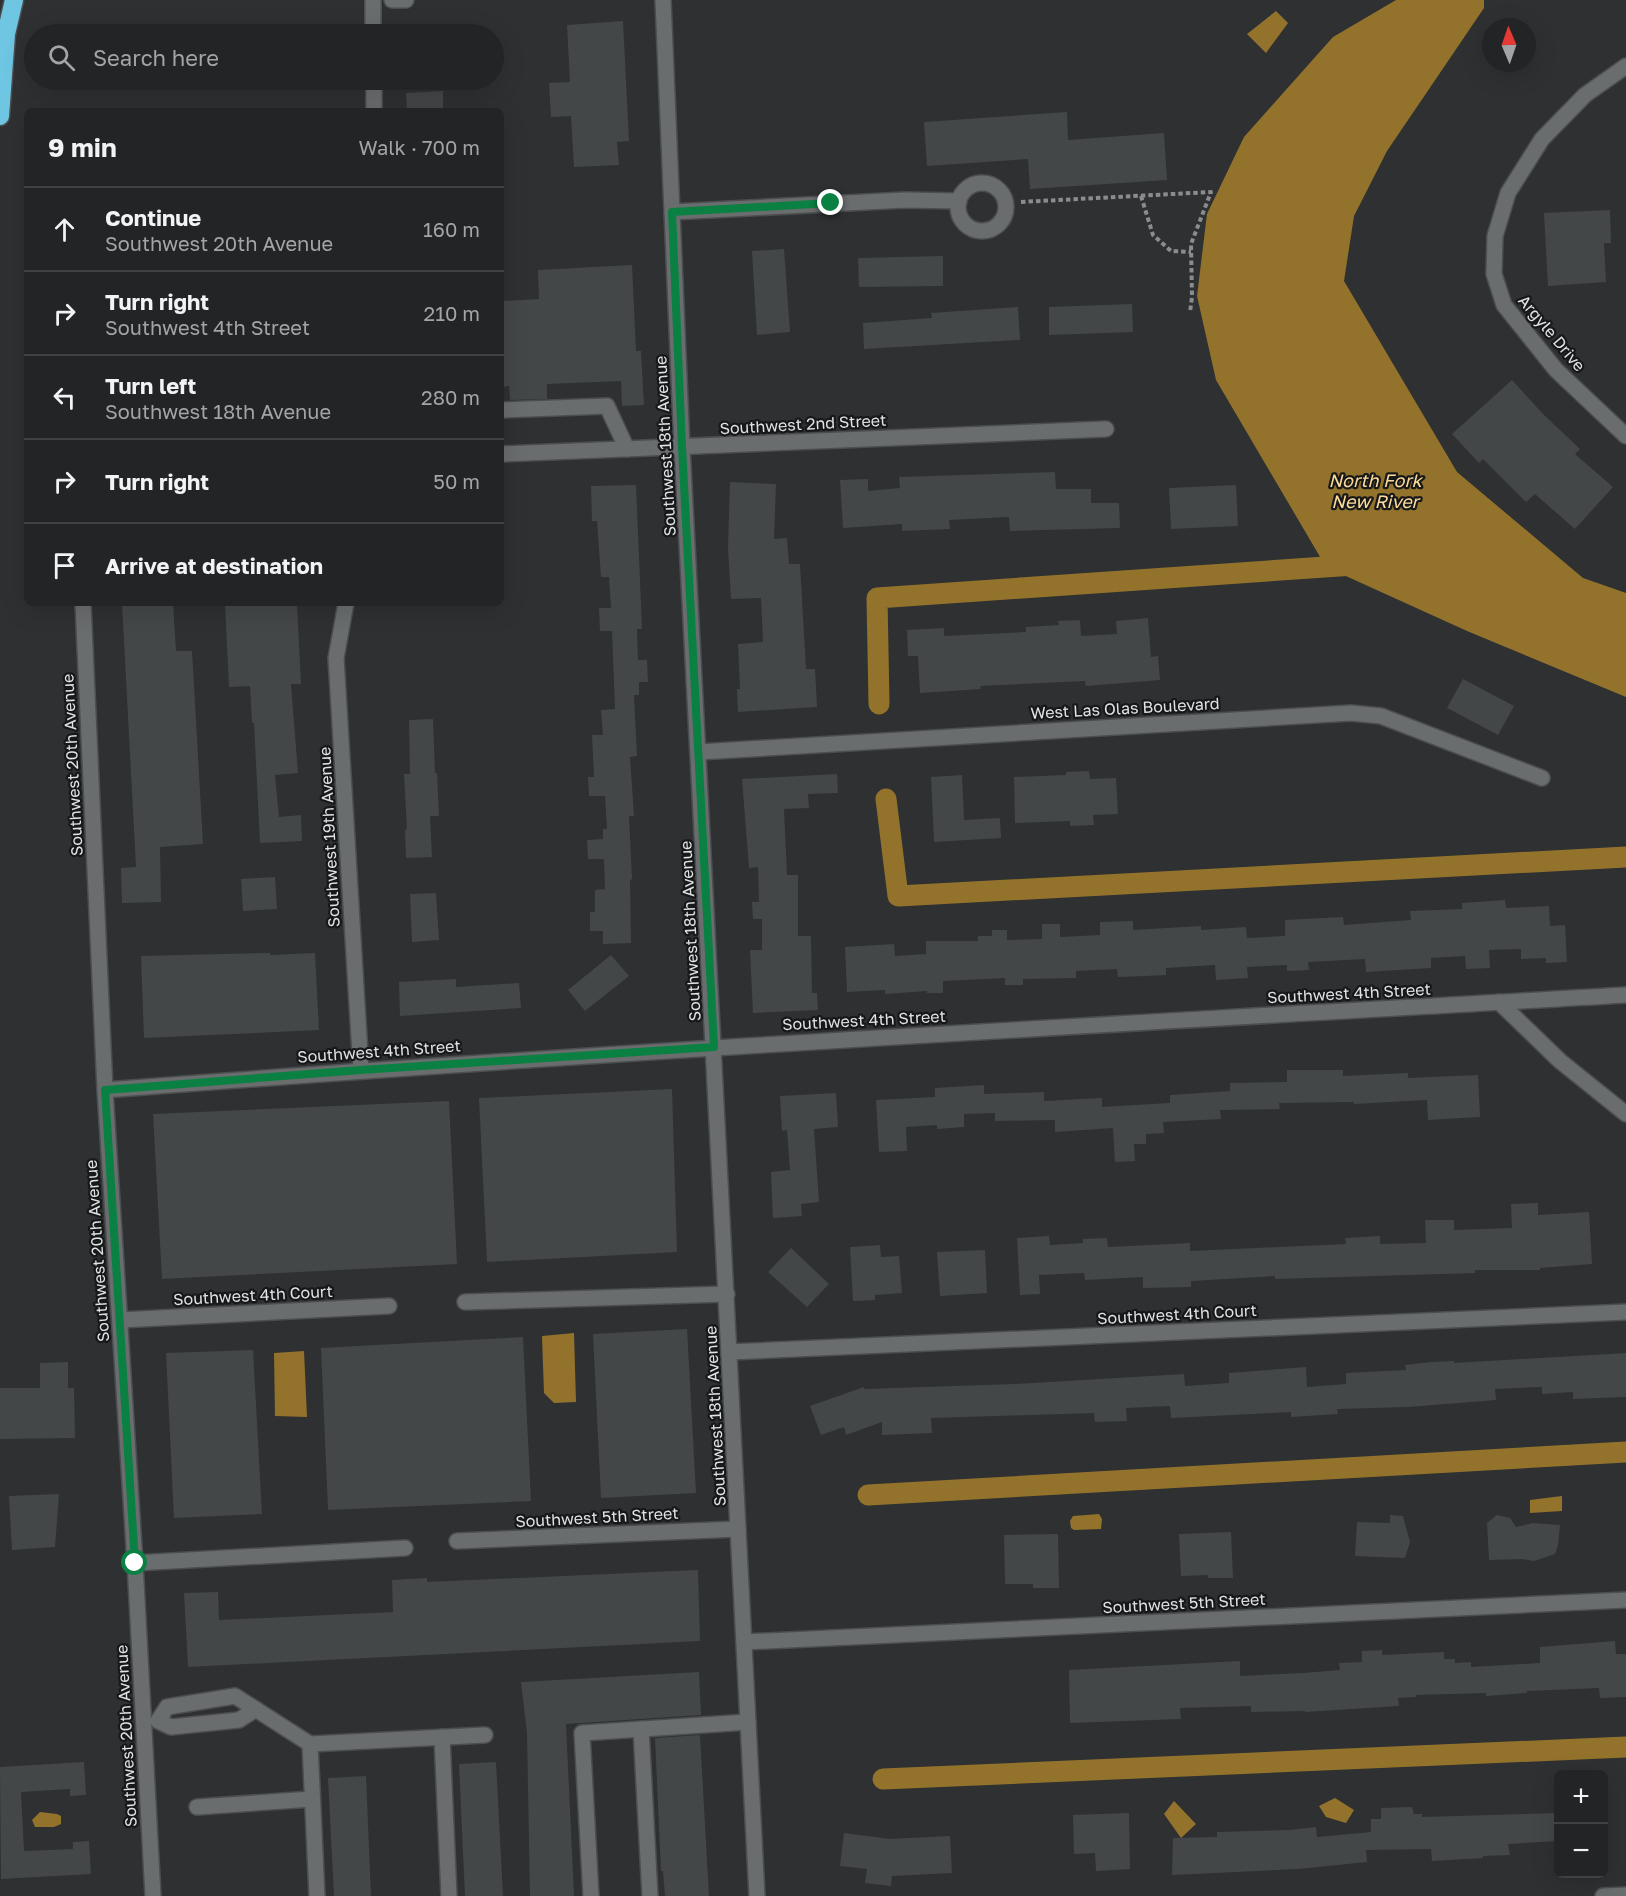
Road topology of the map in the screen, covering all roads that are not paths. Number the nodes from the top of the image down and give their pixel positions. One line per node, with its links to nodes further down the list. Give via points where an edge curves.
1 (14, 0): 10 (highway, via 6,34)
2 (373, 0): 6 (street)
3 (392, 0): 4 (street)
4 (406, 0)
5 (663, 0): 12 (street, Southwest 18th Avenue)
6 (373, 24)
7 (1626, 66): 15 (street, Argyle Drive, via 1585,95 1542,139 1508,193 1495,236 1494,274 1504,305 1556,369)
8 (374, 90): 9 (street)
9 (374, 108)
10 (0, 116)
11 (959, 201): 12 (street, via 905,200)
12 (672, 212): 16 (street, Southwest 18th Avenue)
13 (504, 410): 17 (street, via 607,406)
14 (1107, 429): 16 (street, Southwest 2nd Street)
15 (1626, 436)
16 (682, 447): 17 (street, Southwest 2nd Street); 21 (street, Southwest 18th Avenue)
17 (627, 449): 18 (street, Southwest 2nd Street)
18 (504, 454)
19 (83, 606): 27 (street, Southwest 20th Avenue)
20 (345, 606): 26 (street, Southwest 19th Avenue, via 336,658)
21 (699, 752): 22 (street, West Las Olas Boulevard, via 1351,713 1381,716); 25 (street, Southwest 18th Avenue)
22 (1542, 778)
23 (1626, 995): 24 (street, Southwest 4th Street)
24 (1499, 1002): 25 (street, Southwest 4th Street); 28 (street, via 1560,1061)
25 (714, 1047): 26 (street, Southwest 4th Street); 29 (street, Southwest 18th Avenue)
26 (361, 1070): 27 (street, Southwest 4th Street)
27 (105, 1090): 33 (street, Southwest 20th Avenue)
28 (1626, 1114)
29 (726, 1294): 30 (street); 34 (street, Southwest 18th Avenue)
30 (465, 1302)
31 (389, 1306): 33 (street, Southwest 4th Court)
32 (1626, 1312): 34 (street, Southwest 4th Court)
33 (120, 1320): 38 (street, Southwest 20th Avenue)
34 (729, 1352): 35 (street, Southwest 18th Avenue)
35 (738, 1529): 36 (street, Southwest 5th Street); 40 (street, Southwest 18th Avenue)
36 (457, 1542)
37 (405, 1548): 38 (street)
38 (135, 1563): 42 (street, Southwest 20th Avenue)
39 (1626, 1600): 40 (street, Southwest 5th Street)
40 (744, 1642): 43 (street, Southwest 18th Avenue)
41 (256, 1709): 42 (street, via 239,1720 171,1727); 42 (street, via 235,1696 167,1707); 47 (street)
42 (150, 1720): 51 (street, Southwest 20th Avenue)
43 (748, 1722): 44 (street); 56 (street, Southwest 18th Avenue)
44 (641, 1729): 54 (street, via 582,1733); 55 (street)
45 (485, 1735): 46 (street)
46 (442, 1737): 47 (street); 53 (street)
47 (310, 1744): 48 (street)
48 (312, 1799): 49 (street); 52 (street)
49 (197, 1807)
50 (1626, 1895): 57 (street)
51 (153, 1896)
52 (316, 1896)
53 (450, 1896)
54 (591, 1896)
55 (650, 1896)
56 (757, 1896)
57 (1603, 1896)

